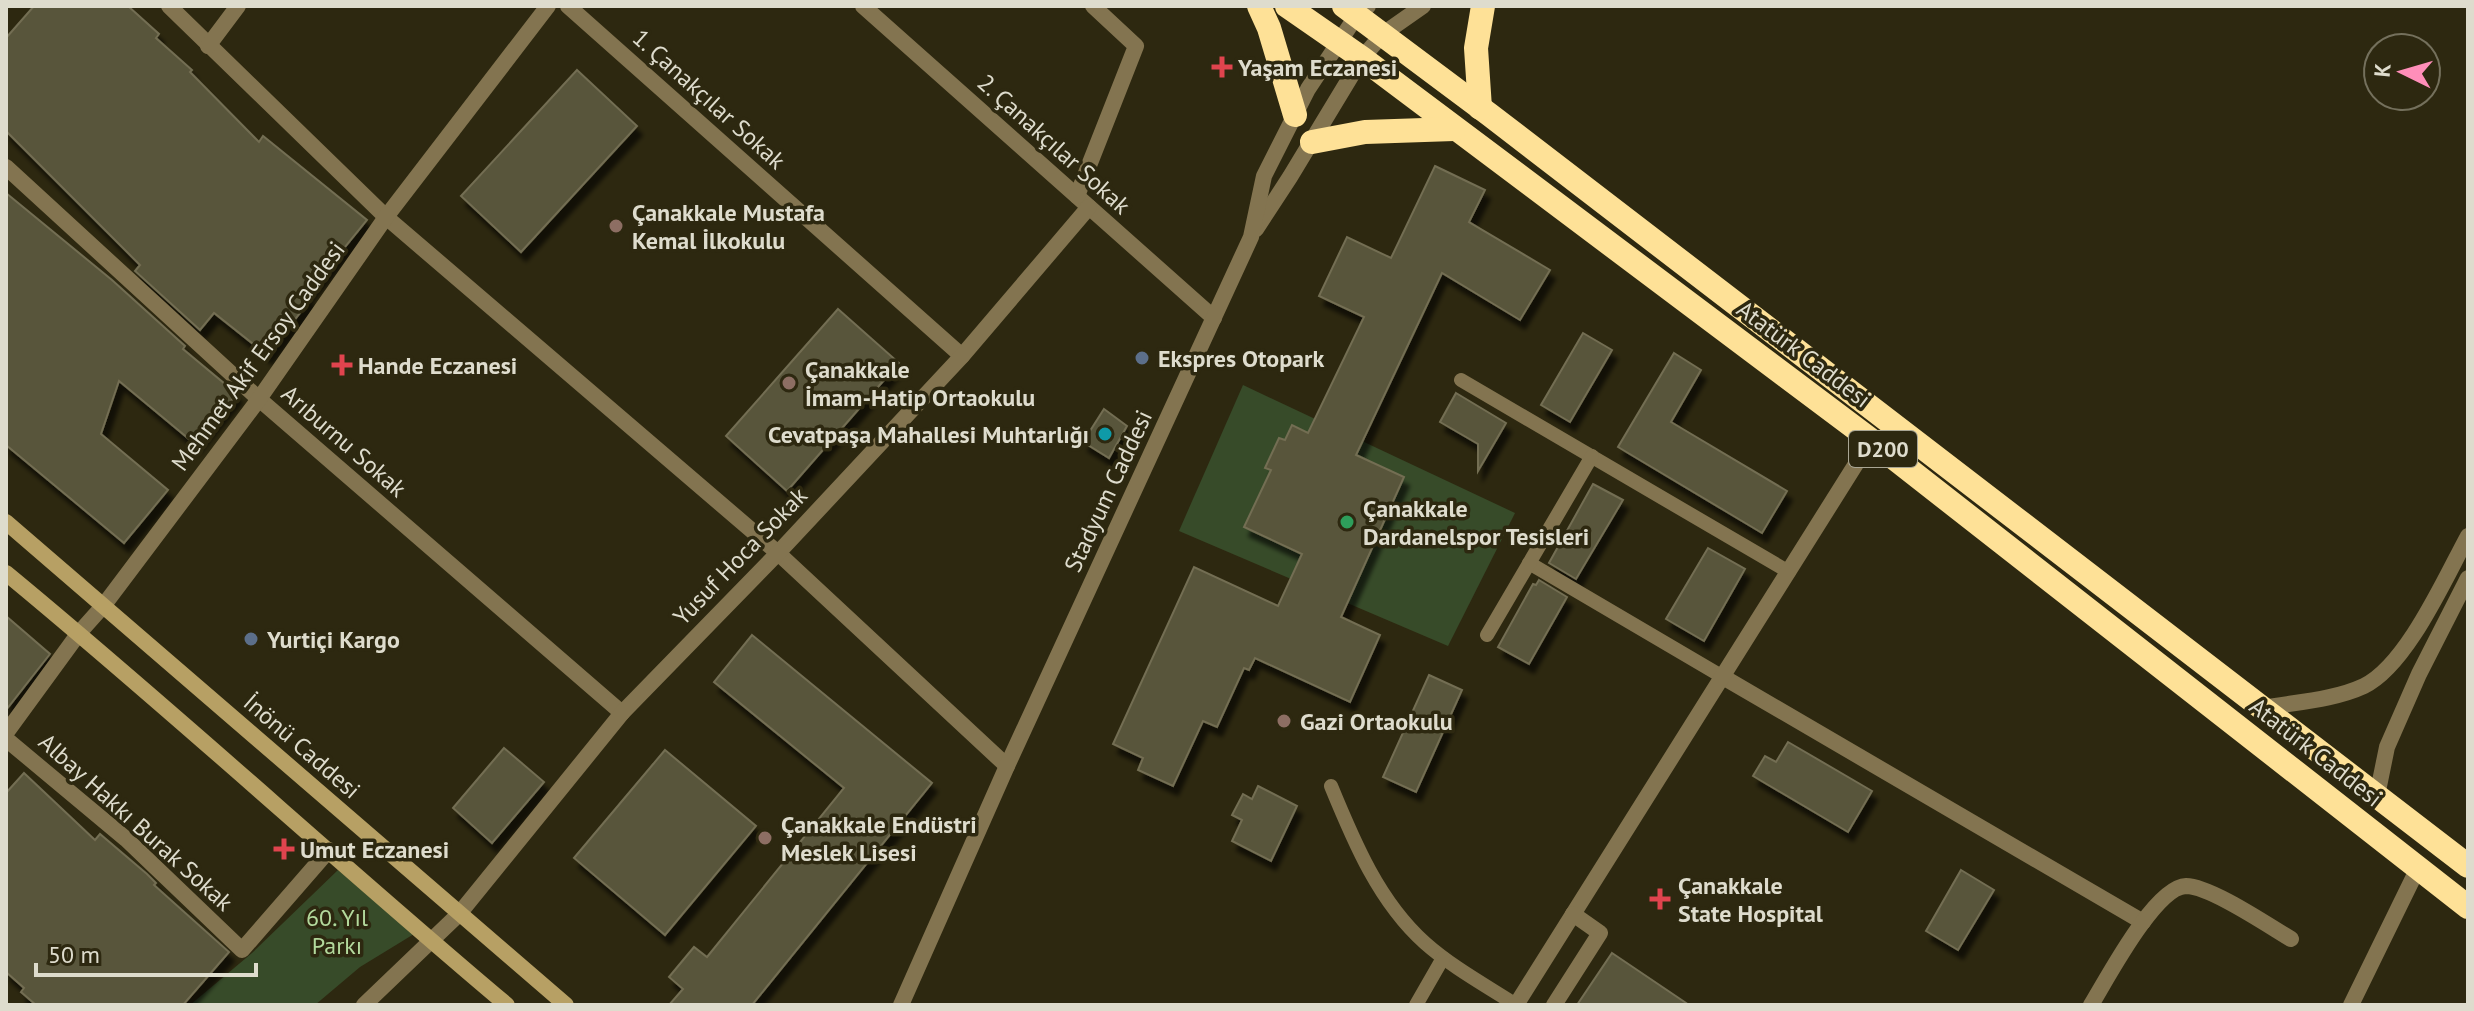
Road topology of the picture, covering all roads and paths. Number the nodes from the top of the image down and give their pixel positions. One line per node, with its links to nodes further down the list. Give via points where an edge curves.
1 (169, 6): 14 (street)
2 (238, 6): 14 (street)
3 (548, 6): 22 (street, Mehmet Akif Ersoy Caddesi)
4 (568, 6): 25 (street, 1. Çanakçılar Sokak)
5 (863, 6): 21 (street, 2. Çanakçılar Sokak)
6 (1093, 6): 21 (street, Yusuf Hoca Sokak, via 1136,46)
7 (1259, 6): 17 (highway)
8 (1287, 6): 13 (highway, Atatürk Caddesi / D200)
9 (1423, 6): 12 (street)
10 (1483, 6): 16 (highway, via 1476,48)
11 (1356, 9): 12 (highway, Atatürk Caddesi / D200); 13 (street, Stadyum Caddesi)
12 (1383, 34): 15 (street); 16 (highway, Atatürk Caddesi / D200)
13 (1340, 42): 15 (highway, Atatürk Caddesi / D200); 17 (street, Stadyum Caddesi)
14 (208, 46): 22 (street)
15 (1362, 58): 18 (highway, Atatürk Caddesi / D200); 19 (street)
16 (1480, 108): 43 (highway, Atatürk Caddesi / D200)
17 (1295, 115): 23 (street, Stadyum Caddesi, via 1264,176)
18 (1454, 129): 19 (highway, via 1365,132); 28 (highway, Atatürk Caddesi / D200)
19 (1312, 142): 23 (street)
20 (6, 167): 27 (street, Arıburnu Sokak)
21 (1083, 202): 24 (street, 2. Çanakçılar Sokak); 25 (street, Yusuf Hoca Sokak)
22 (386, 217): 27 (street, Mehmet Akif Ersoy Caddesi); 32 (street)
23 (1251, 237): 24 (street, Stadyum Caddesi)
24 (1214, 318): 46 (street, Stadyum Caddesi)
25 (962, 356): 32 (street, Yusuf Hoca Sokak)
26 (1461, 380): 29 (lane)
27 (259, 399): 37 (street, Mehmet Akif Ersoy Caddesi); 44 (street, Arıburnu Sokak)
28 (1871, 440): 34 (street); 51 (highway, Atatürk Caddesi / D200)
29 (1592, 456): 33 (lane); 34 (lane)
30 (6, 522): 37 (main road, İnönü Caddesi)
31 (2468, 536): 40 (street)
32 (778, 553): 44 (street, Yusuf Hoca Sokak); 46 (street)
33 (1529, 563): 39 (lane); 42 (lane)
34 (1789, 572): 42 (street)
35 (6, 573): 38 (main road)
36 (2468, 578): 41 (street)
37 (104, 605): 38 (street, Mehmet Akif Ersoy Caddesi); 53 (main road, İnönü Caddesi)
38 (79, 633): 45 (street, Mehmet Akif Ersoy Caddesi); 49 (main road)
39 (1487, 635)
40 (2395, 659): 41 (street); 43 (street, via 2365,685)
41 (2419, 674): 48 (street, via 2387,747)
42 (1723, 677): 54 (street); 55 (street)
43 (2263, 708): 48 (highway, Atatürk Caddesi / D200)
44 (622, 713): 53 (street, Yusuf Hoca Sokak)
45 (6, 736): 49 (street, Albay Hakkı Burak Sokak, via 126,839 242,950)
46 (1007, 766): 62 (street, Stadyum Caddesi)
47 (1331, 786): 58 (lane, via 1353,841 1379,885 1402,919)
48 (2377, 796): 50 (highway, Atatürk Caddesi / D200)
49 (329, 850): 57 (main road)
50 (2468, 866)
51 (2418, 868): 52 (highway, Atatürk Caddesi / D200); 67 (street)
52 (2468, 907)
53 (459, 914): 57 (street, Yusuf Hoca Sokak); 61 (main road, İnönü Caddesi)
54 (1573, 914): 64 (street); 65 (street, via 1600,933)
55 (2143, 922): 56 (street, via 2173,889 2186,886 2214,895); 66 (street)
56 (2291, 939)
57 (431, 942): 59 (street, Yusuf Hoca Sokak); 60 (main road)
58 (1443, 958): 63 (lane); 64 (lane)
59 (364, 1005)
60 (507, 1005)
61 (566, 1005)
62 (901, 1005)
63 (1416, 1005)
64 (1516, 1005)
65 (1554, 1005)
66 (2091, 1005)
67 (2351, 1005)

